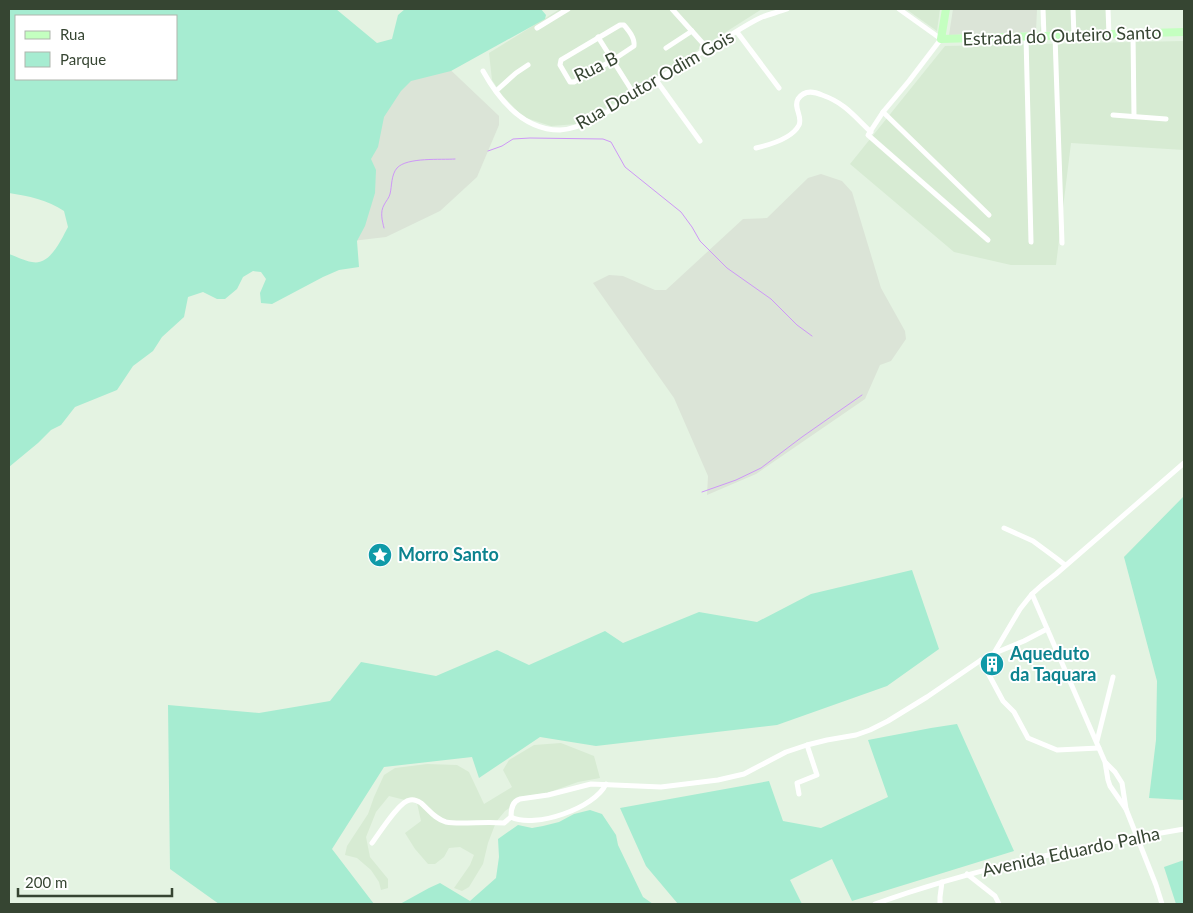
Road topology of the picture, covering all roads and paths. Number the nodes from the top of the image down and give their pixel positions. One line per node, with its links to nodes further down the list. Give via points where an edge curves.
1 (568, 9): 11 (street)
2 (672, 9): 12 (street)
3 (775, 9): 10 (street)
4 (787, 9): 10 (street, Rua Doutor Odim Gois)
5 (900, 9): 22 (street)
6 (946, 9): 22 (street)
7 (1043, 9): 21 (street)
8 (1074, 9): 18 (street)
9 (1108, 9): 16 (street)
10 (761, 18): 13 (street, Rua Doutor Odim Gois)
11 (537, 28)
12 (692, 31): 23 (street); 24 (street)
13 (737, 32): 24 (street, Rua Doutor Odim Gois); 29 (street)
14 (1184, 32): 15 (street, Estrada do Outeiro Santo)
15 (1134, 34): 16 (street, Estrada do Outeiro Santo); 34 (street)
16 (1109, 35): 18 (street, Estrada do Outeiro Santo)
17 (1055, 36): 18 (street, Estrada do Outeiro Santo); 21 (street, Estrada do Outeiro Santo); 42 (street)
18 (1074, 36)
19 (598, 37): 25 (street); 25 (street, Rua B, via 622,24 626,27 634,46); 25 (street, Rua B, via 561,60 560,65 568,80 572,83)
20 (1026, 37): 21 (street, Estrada do Outeiro Santo); 22 (street, Estrada do Outeiro Santo); 41 (street)
21 (1044, 37)
22 (941, 39): 32 (street)
23 (666, 48)
24 (708, 49): 28 (street, Rua Doutor Odim Gois)
25 (613, 60): 31 (street)
26 (528, 65): 30 (street)
27 (483, 71): 30 (street, Rua Doutor Odim Gois)
28 (656, 80): 31 (street, Rua Doutor Odim Gois); 37 (street)
29 (779, 88)
30 (496, 91): 31 (street, Rua Doutor Odim Gois, via 518,116 530,124 560,130 581,126)
31 (634, 94)
32 (883, 112): 36 (street); 39 (street)
33 (1113, 115): 34 (street)
34 (1134, 116): 35 (street)
35 (1166, 119)
36 (869, 134): 38 (street, via 835,99 810,92 797,101 800,119 796,128 782,140); 40 (street)
37 (700, 140)
38 (756, 148)
39 (989, 215)
40 (988, 240)
41 (1031, 242)
42 (1062, 243)
43 (1184, 463): 45 (street)
44 (1004, 528): 45 (street, via 1033,540)
45 (1065, 565): 46 (street)
46 (1032, 594): 47 (street); 48 (street)
47 (1047, 629): 48 (street); 51 (street)
48 (994, 653): 49 (street)
49 (984, 659): 52 (street, via 888,722 846,738); 53 (street, via 1002,700 1014,712 1028,738 1057,750)
50 (1113, 677): 51 (street)
51 (1097, 742): 53 (street)
52 (807, 745): 55 (street, via 744,774 718,780 661,787); 56 (street, via 817,775 797,783)
53 (1099, 748): 54 (street)
54 (1105, 762): 57 (street, via 1110,786); 57 (street, via 1122,783)
55 (606, 784): 58 (street, via 595,797 548,819 517,820); 58 (street, via 590,784 516,800)
56 (798, 794)
57 (1126, 809): 60 (street)
58 (511, 817): 61 (street, via 504,823 444,822 420,802 410,800 400,806)
59 (1184, 829): 60 (street, Avenida Eduardo Palha)
60 (1138, 837): 62 (street, Avenida Eduardo Palha); 67 (street)
61 (372, 843)
62 (967, 874): 63 (street, Avenida Eduardo Palha); 66 (street, via 994,896)
63 (942, 882): 64 (street, Avenida Eduardo Palha); 65 (street)
64 (874, 904)
65 (940, 904)
66 (998, 904)
67 (1162, 904)

